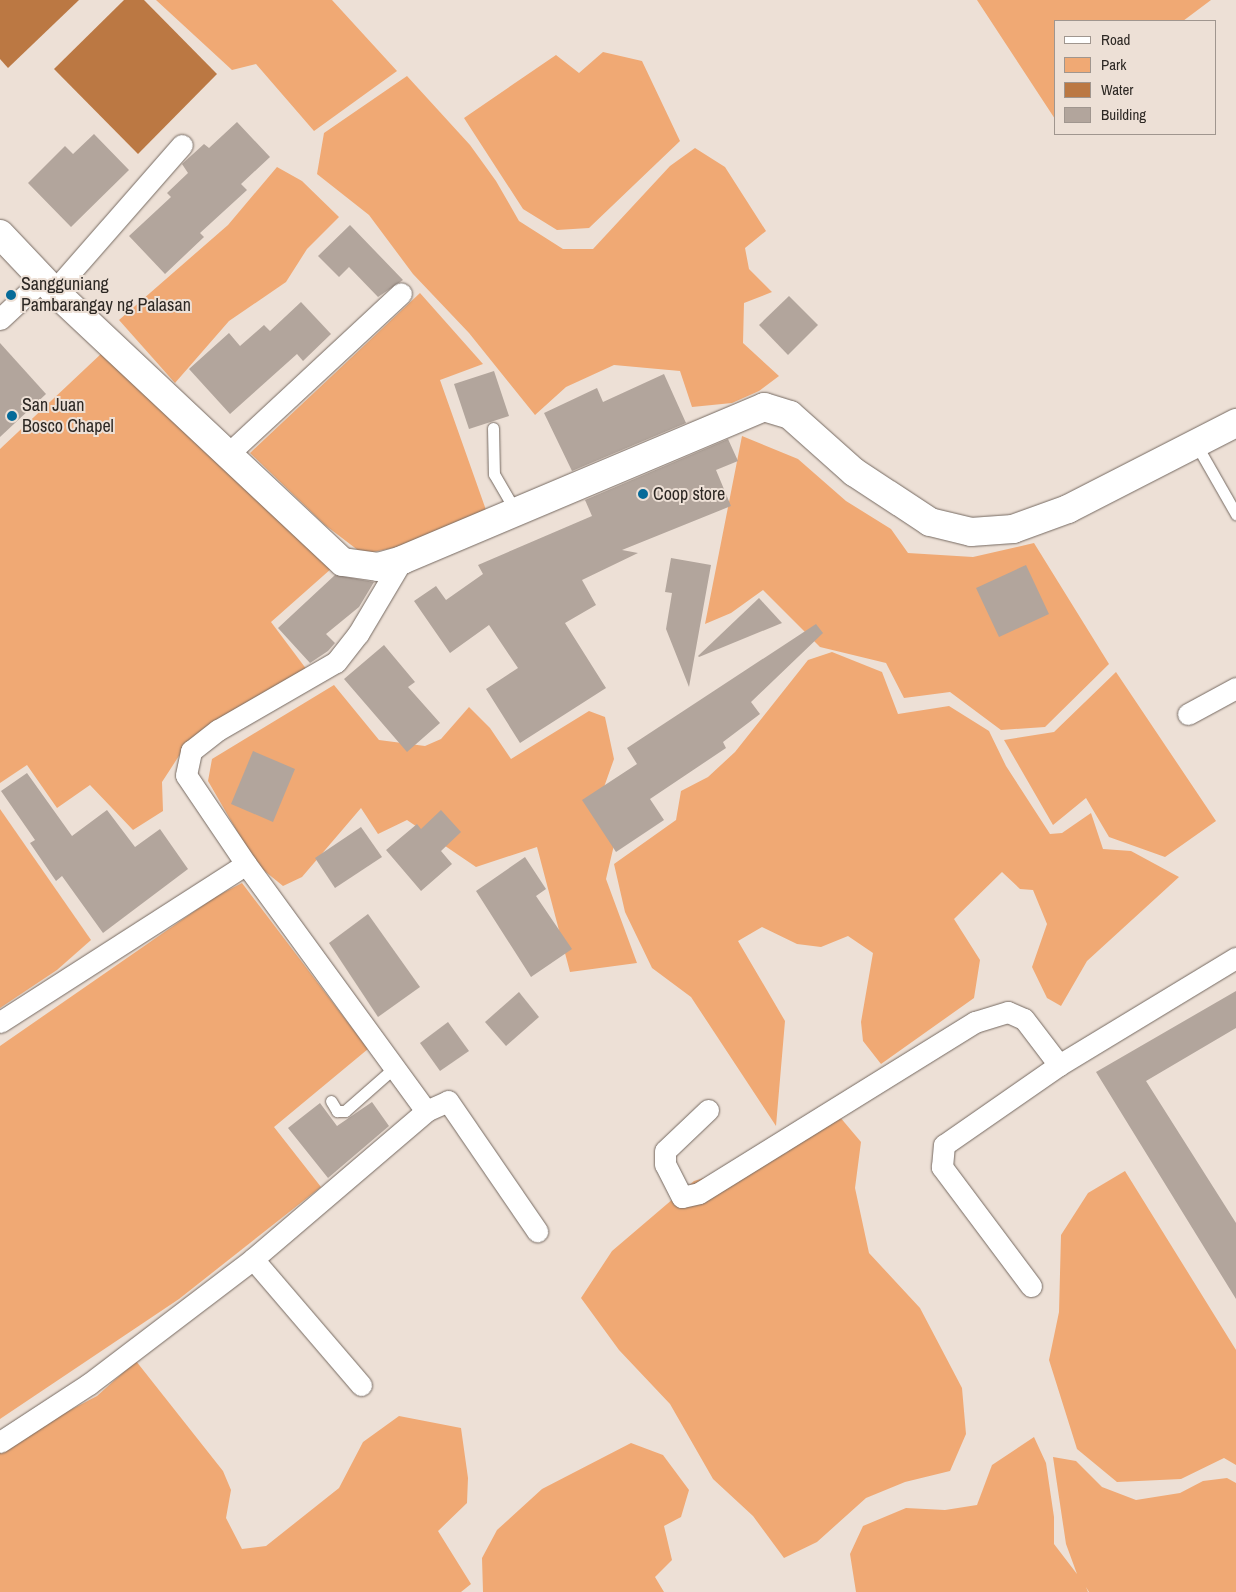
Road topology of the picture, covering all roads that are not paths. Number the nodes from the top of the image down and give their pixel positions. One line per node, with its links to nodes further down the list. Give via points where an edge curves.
1 (182, 146): 3 (street)
2 (0, 234): 3 (street)
3 (49, 285): 5 (street); 9 (street)
4 (401, 294): 9 (street)
5 (0, 319)
6 (1236, 423): 8 (street)
7 (493, 428): 10 (lane, via 494,474)
8 (1195, 442): 10 (street, via 1068,508 1014,529 971,532 930,522 854,472 790,415 764,407); 11 (lane)
9 (228, 454): 12 (street, via 342,562 378,567)
10 (516, 512): 12 (street)
11 (1236, 514)
12 (402, 560): 15 (street, via 358,634 336,662 218,730 191,751 186,776)
13 (1236, 688): 14 (street)
14 (1188, 714)
15 (246, 864): 17 (street); 19 (street)
16 (1236, 958): 18 (street)
17 (0, 1022)
18 (1059, 1065): 21 (street, via 1024,1019 1008,1012 975,1022 699,1193 682,1197 665,1164 665,1151); 25 (street, via 944,1145 942,1167)
19 (396, 1066): 20 (lane, via 344,1111 337,1111); 22 (street)
20 (331, 1101)
21 (708, 1110)
22 (426, 1111): 23 (street, via 448,1101); 24 (street)
23 (537, 1231)
24 (253, 1259): 26 (street); 27 (street, via 89,1384)
25 (1031, 1286)
26 (361, 1385)
27 (0, 1442)

